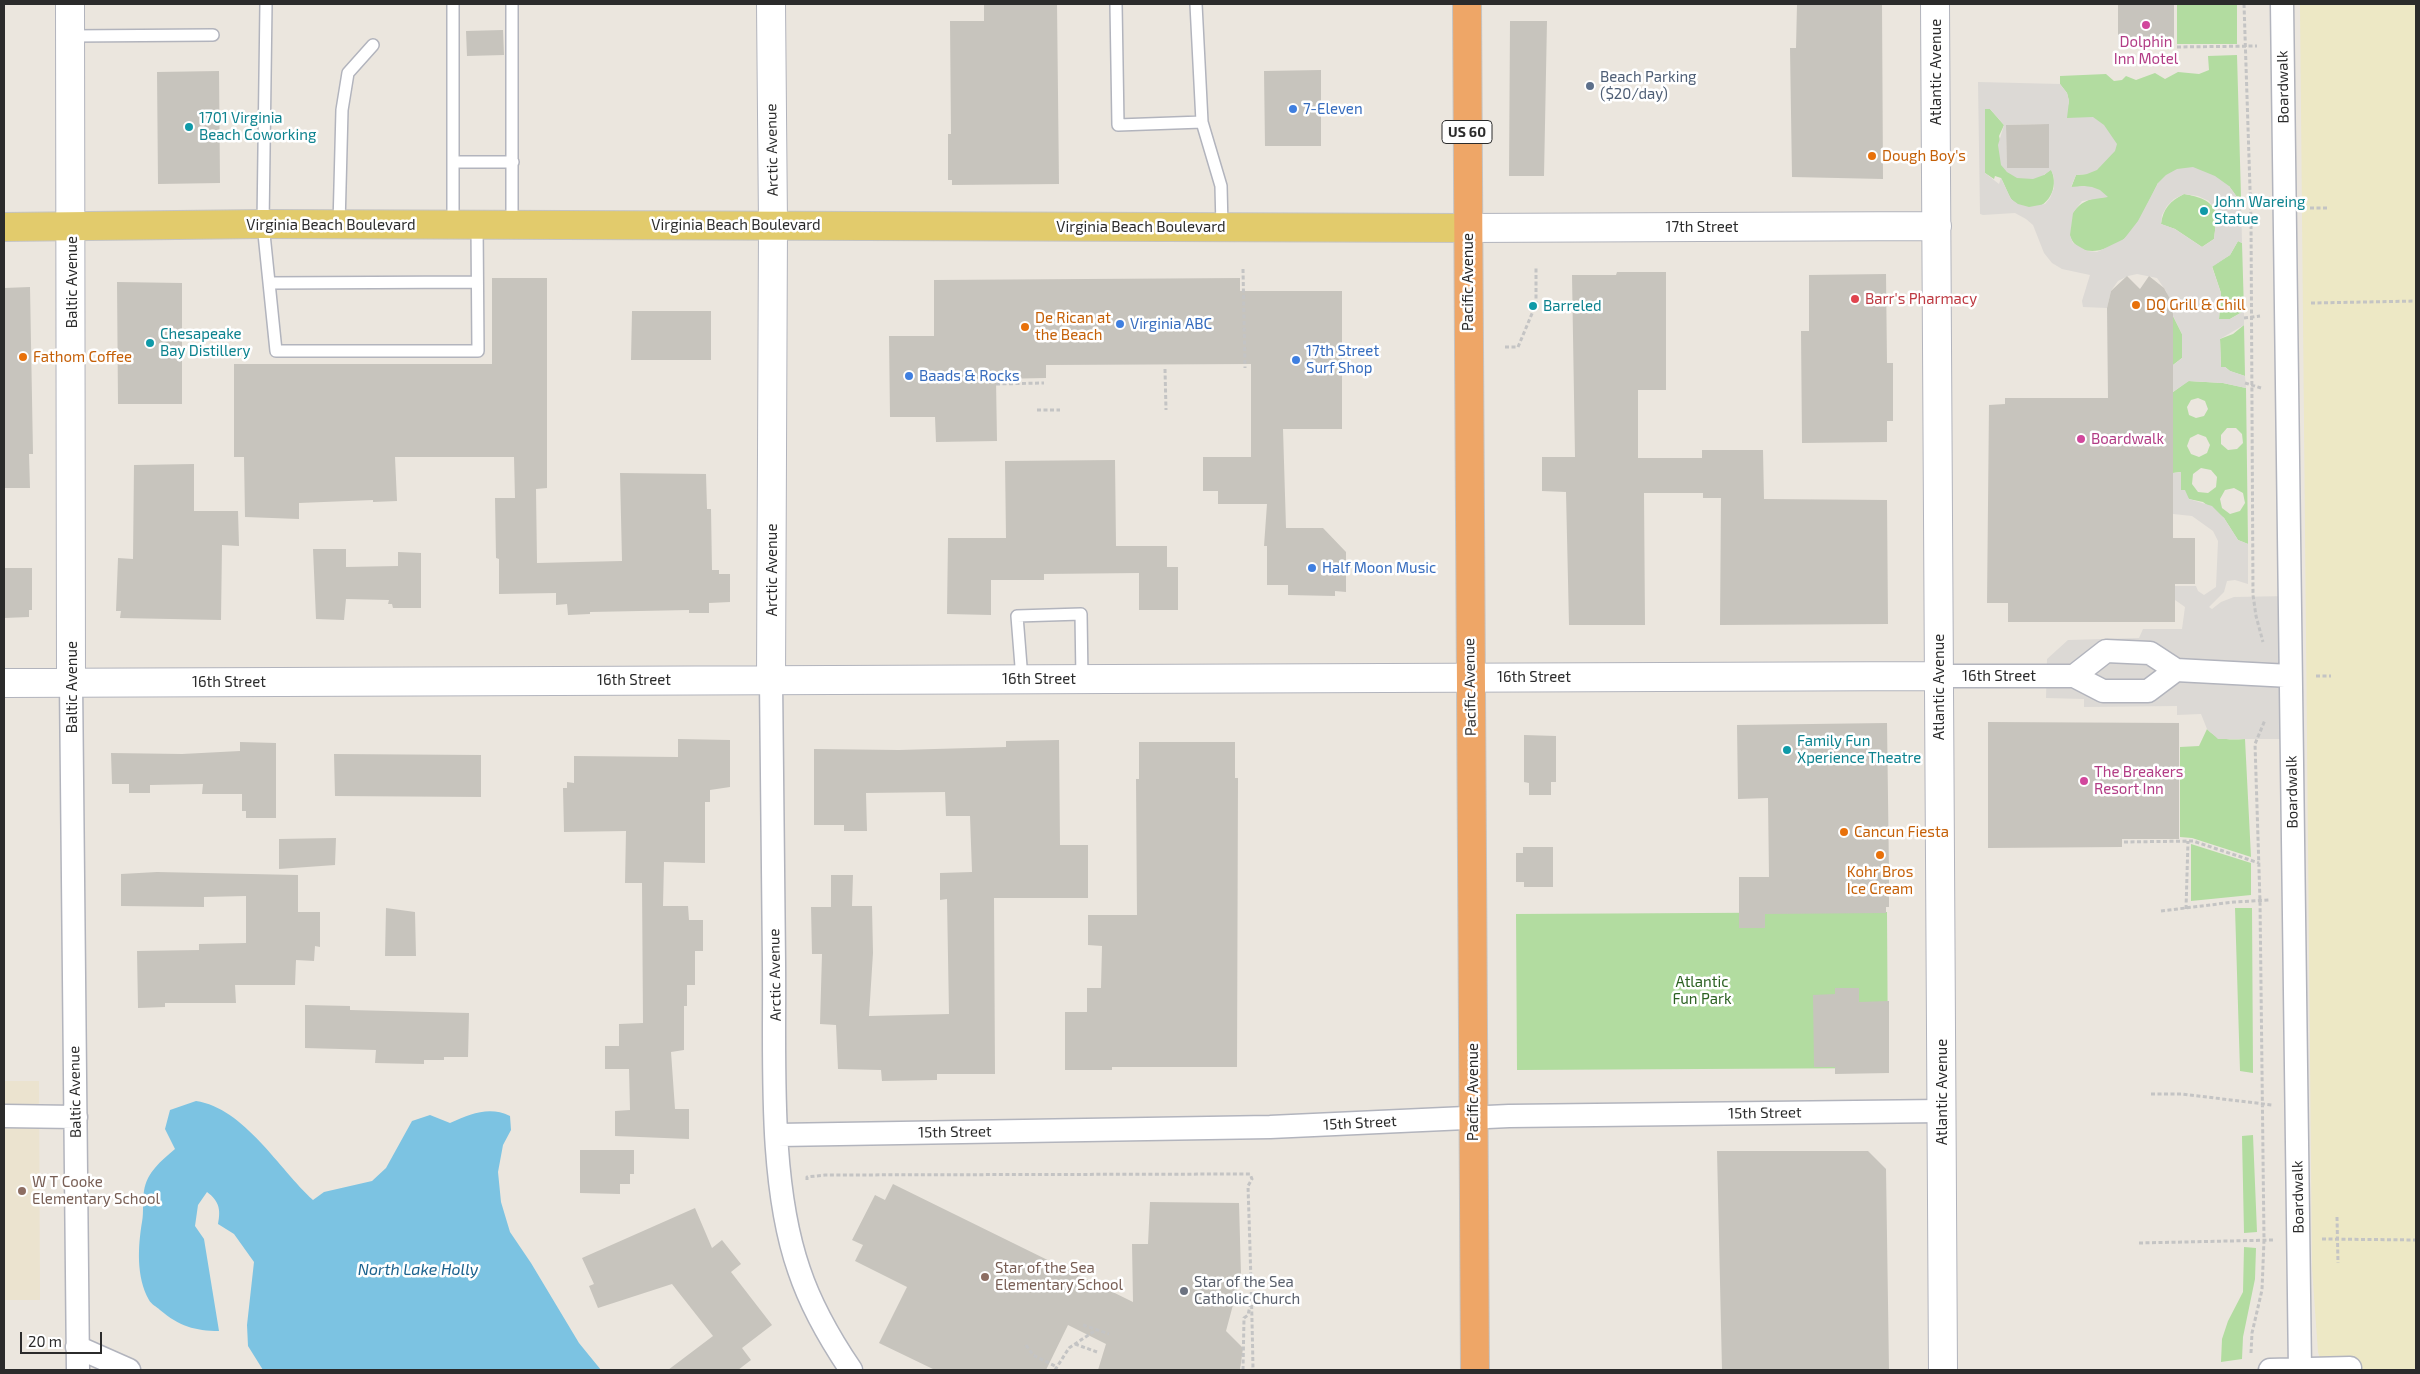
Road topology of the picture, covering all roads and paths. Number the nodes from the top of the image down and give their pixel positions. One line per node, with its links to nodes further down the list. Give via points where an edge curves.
1 (70, 4): 12 (street, Baltic Avenue)
2 (266, 4): 21 (lane)
3 (453, 4): 17 (lane)
4 (512, 4): 18 (lane)
5 (771, 4): 26 (street, Arctic Avenue)
6 (1116, 4): 16 (lane, via 1118,125)
7 (1196, 4): 16 (lane)
8 (1467, 4): 30 (highway, Pacific Avenue / US 60)
9 (1935, 4): 27 (street, Atlantic Avenue)
10 (2282, 4): 14 (street, Boardwalk)
11 (213, 35): 12 (lane)
12 (70, 36): 25 (street, Baltic Avenue)
13 (373, 45): 22 (lane, via 348,73 342,110)
14 (2283, 45): 15 (path); 48 (street, Boardwalk)
15 (2178, 47)
16 (1202, 122): 29 (lane, via 1221,186)
17 (453, 162): 18 (lane); 23 (lane)
18 (513, 162): 24 (lane)
19 (2308, 208): 20 (path)
20 (2327, 208)
21 (263, 224): 22 (main road, Virginia Beach Boulevard); 25 (main road, Virginia Beach Boulevard); 34 (lane)
22 (339, 225): 23 (main road, Virginia Beach Boulevard)
23 (465, 225): 24 (main road, Virginia Beach Boulevard); 33 (lane)
24 (512, 225): 26 (main road, Virginia Beach Boulevard)
25 (72, 226): 28 (main road, Virginia Beach Boulevard); 55 (street, Baltic Avenue)
26 (773, 226): 29 (main road, Virginia Beach Boulevard); 54 (street, Arctic Avenue)
27 (1937, 226): 30 (street, 17th Street); 46 (street, Atlantic Avenue)
28 (4, 227)
29 (1222, 227): 30 (main road, Virginia Beach Boulevard)
30 (1468, 228): 51 (highway, Pacific Avenue)
31 (1536, 268): 37 (path, via 1536,304 1518,347)
32 (1243, 270): 38 (path)
33 (477, 282): 34 (lane); 34 (lane, via 478,351 276,351)
34 (269, 284)
35 (2416, 301): 36 (path)
36 (2311, 303)
37 (1505, 347)
38 (1245, 368)
39 (1165, 369): 44 (path)
40 (1044, 383): 41 (path)
41 (996, 384)
42 (1037, 410): 43 (path)
43 (1060, 410)
44 (1166, 410)
45 (2176, 670): 47 (street, 16th Street, via 2148,691 2103,690); 47 (street, via 2150,653 2106,651); 48 (street)
46 (1939, 676): 47 (street, 16th Street); 51 (street, 16th Street); 65 (street, Atlantic Avenue)
47 (2074, 676)
48 (2290, 676): 60 (street, Boardwalk)
49 (2313, 676): 50 (path)
50 (2331, 676)
51 (1470, 678): 53 (street, 16th Street); 68 (highway, Pacific Avenue)
52 (1022, 679): 53 (street, 16th Street); 53 (lane, via 1017,616 1081,614); 54 (street, 16th Street)
53 (1082, 679)
54 (772, 680): 55 (street, 16th Street); 69 (street, Arctic Avenue)
55 (71, 682): 56 (street, 16th Street); 67 (street, Baltic Avenue)
56 (4, 683)
57 (2188, 841): 58 (path); 59 (path); 61 (path)
58 (2124, 842)
59 (2259, 863)
60 (2293, 900): 61 (path, via 2234,902); 64 (street, Boardwalk)
61 (2186, 909): 62 (path)
62 (2161, 911)
63 (2151, 1094): 64 (path)
64 (2296, 1105): 72 (street, Boardwalk)
65 (1942, 1111): 68 (street, 15th Street); 93 (street, Atlantic Avenue)
66 (4, 1116): 67 (street)
67 (76, 1117): 83 (street, Baltic Avenue)
68 (1474, 1118): 69 (street, 15th Street, via 1270,1127); 92 (highway, Pacific Avenue)
69 (778, 1135): 89 (street, Arctic Avenue, via 784,1210 798,1270 832,1342)
70 (808, 1184): 77 (path, via 807,1178 825,1175 1250,1174)
71 (2336, 1217): 73 (path)
72 (2298, 1239): 73 (path); 75 (path); 95 (street, Boardwalk)
73 (2337, 1239): 74 (path); 76 (path)
74 (2416, 1240)
75 (2139, 1243)
76 (2338, 1263)
77 (1250, 1303): 90 (path, via 1248,1315 1244,1318); 91 (path)
78 (1083, 1326): 79 (path)
79 (1096, 1330): 80 (path); 81 (path)
80 (1109, 1334)
81 (1074, 1344): 84 (path); 86 (path)
82 (1026, 1345): 86 (path, via 1033,1355)
83 (78, 1347): 87 (street, Baltic Avenue); 88 (street)
84 (1097, 1352)
85 (2350, 1368): 95 (street)
86 (1056, 1369)
87 (78, 1370)
88 (129, 1370)
89 (851, 1370)
90 (1243, 1370)
91 (1253, 1370)
92 (1475, 1370)
93 (1943, 1370)
94 (2270, 1370): 95 (street)
95 (2300, 1370)

